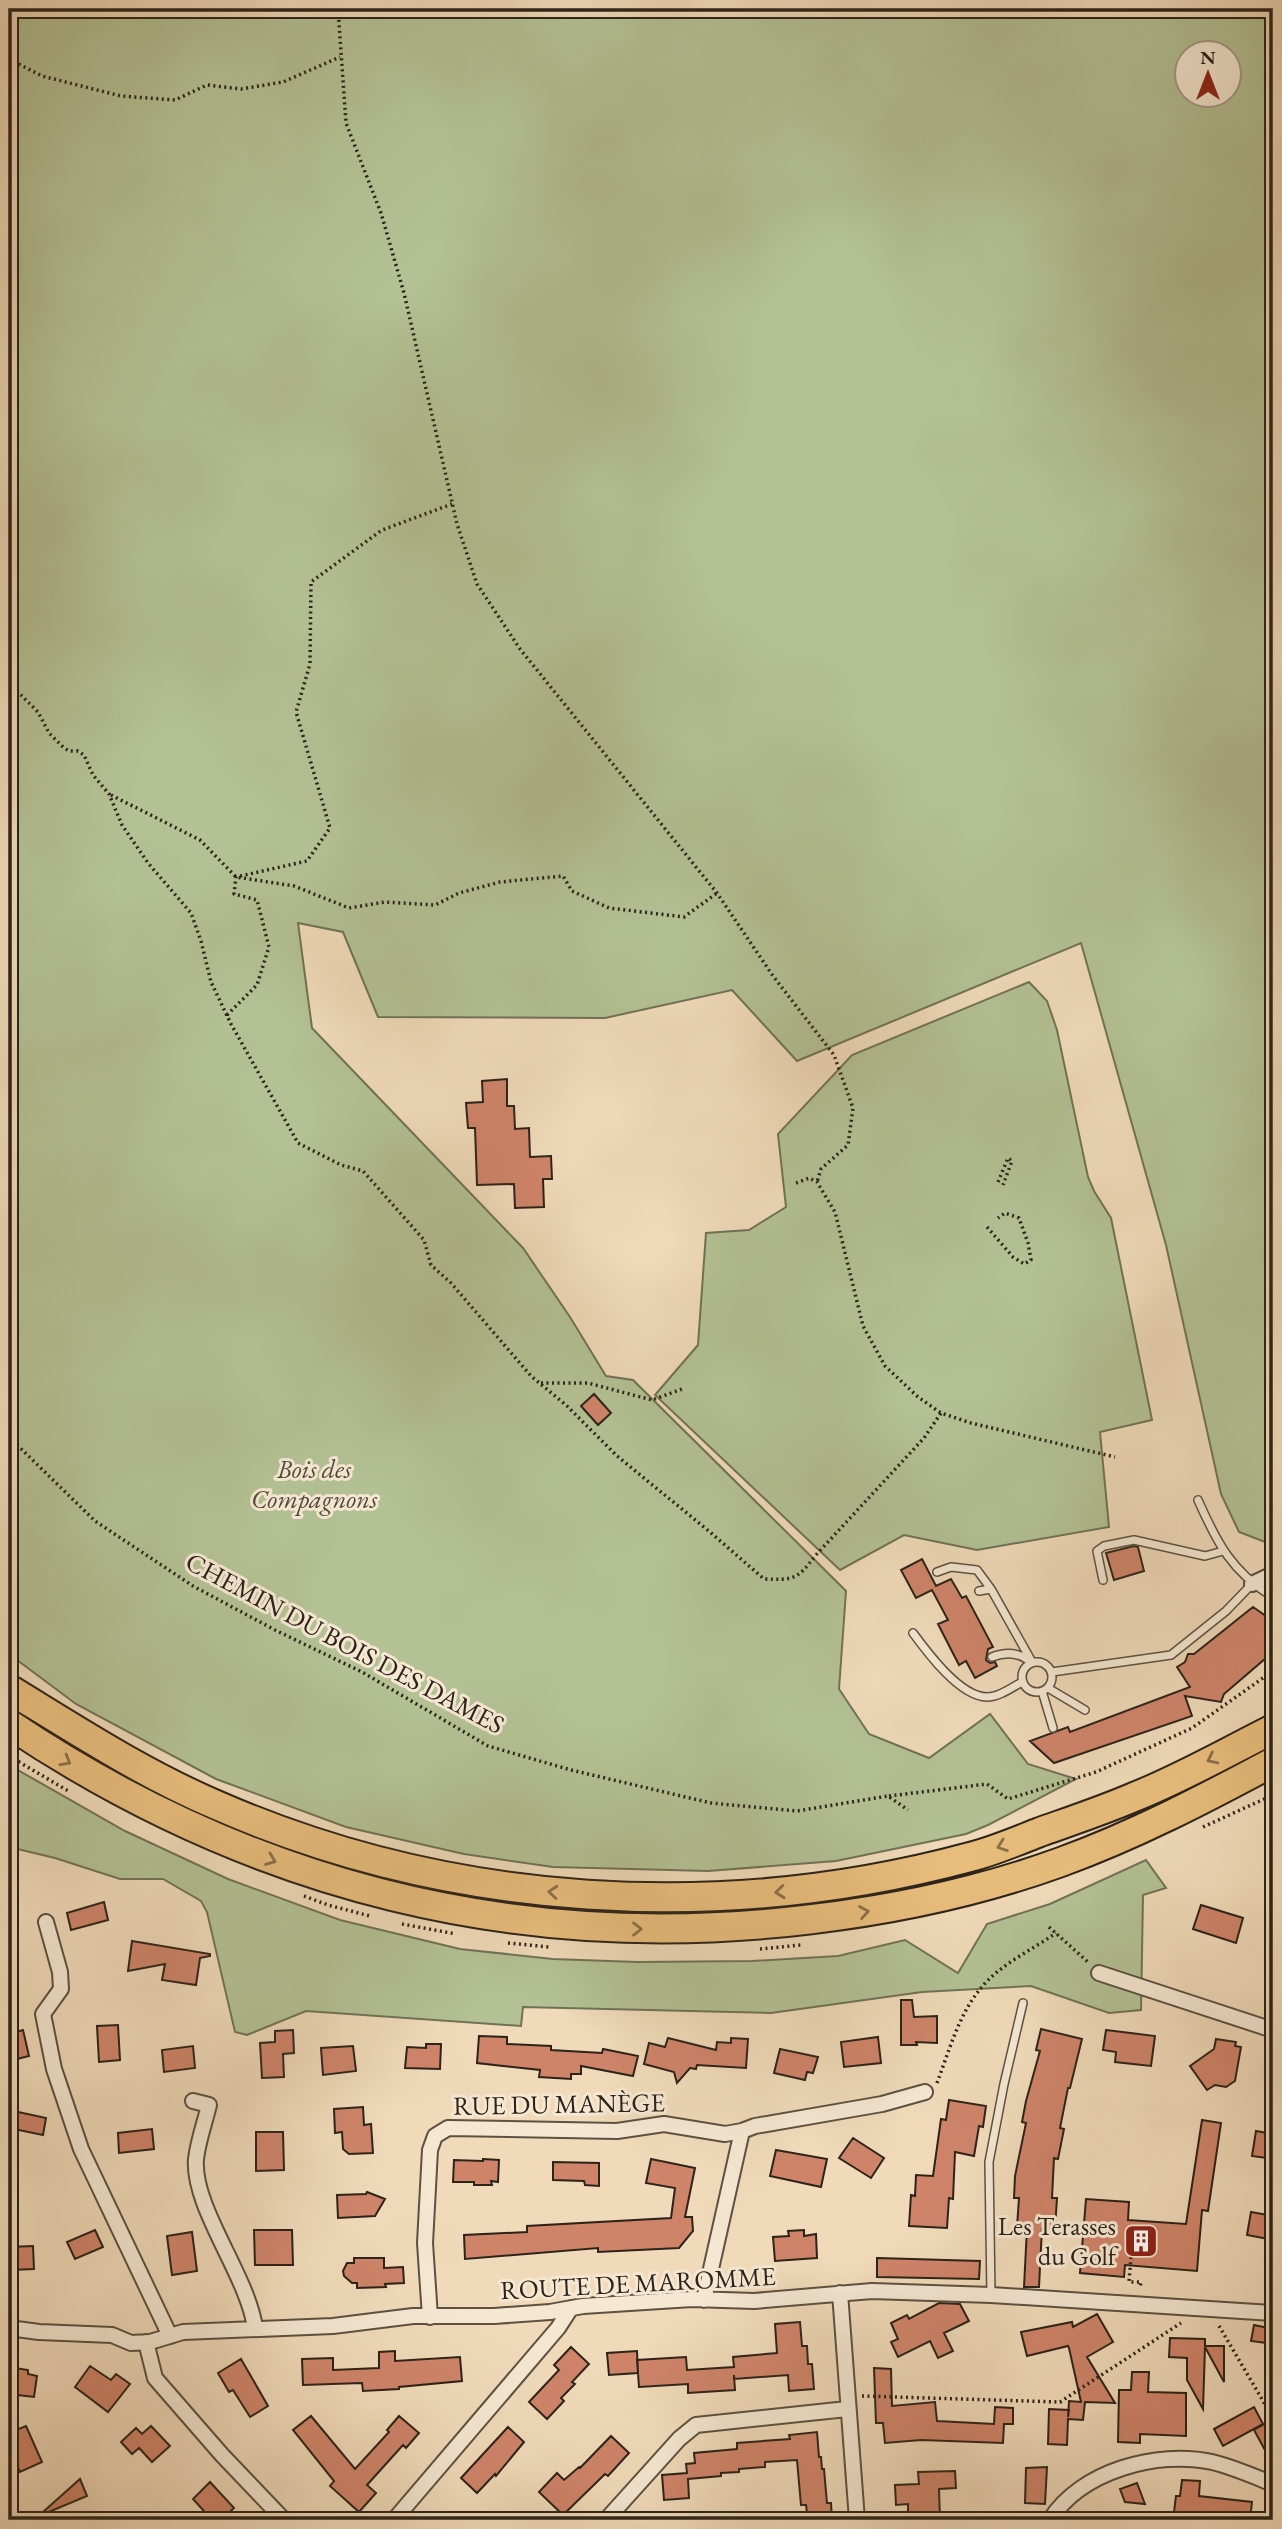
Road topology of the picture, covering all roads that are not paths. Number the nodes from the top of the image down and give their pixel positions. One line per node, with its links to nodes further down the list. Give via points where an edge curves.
1 (1198, 1500): 2 (lane)
2 (1223, 1550): 5 (lane, via 1205,1556 1134,1540 1104,1546 1097,1550); 6 (lane)
3 (937, 1572): 7 (lane, via 951,1567 977,1570)
4 (1273, 1574): 6 (street)
5 (1103, 1580)
6 (1252, 1584): 9 (lane); 13 (lane, via 1171,1655)
7 (991, 1590): 8 (lane); 12 (lane)
8 (979, 1591)
9 (1273, 1597)
10 (913, 1633): 14 (lane, via 938,1667 972,1693 998,1695)
11 (992, 1657): 12 (lane, via 1009,1653)
12 (1032, 1662): 13 (lane, via 1046,1664); 14 (lane, via 1022,1672)
13 (1052, 1672): 16 (lane)
14 (1022, 1682): 16 (lane, via 1032,1692)
15 (9, 1689): 20 (highway, one-way to 15, via 1136,1797 973,1857 779,1893 631,1898 466,1880 294,1835 214,1804 134,1765)
16 (1045, 1690): 17 (lane); 19 (lane)
17 (1086, 1710)
18 (9, 1724): 21 (highway, one-way to 21, via 52,1754 171,1819 291,1867 361,1889 474,1914 629,1929 787,1923 913,1904 983,1887 1119,1840)
19 (1053, 1728)
20 (1273, 1729)
21 (1273, 1762)
22 (46, 1922): 37 (street, via 61,1989 43,2014 54,2069 81,2149)
23 (1099, 1973): 25 (street)
24 (1023, 2003): 30 (lane, via 989,2162)
25 (1273, 2030)
26 (925, 2092): 28 (street, RUE DU MANÈGE)
27 (193, 2101): 36 (street, via 209,2105 196,2160 200,2185)
28 (742, 2131): 31 (street); 34 (street, RUE DU MANÈGE, via 725,2134 664,2124 617,2131 448,2128 435,2136 430,2150 425,2243)
29 (840, 2293): 30 (street, ROUTE DE MAROMME); 31 (street, ROUTE DE MAROMME, via 754,2301); 39 (street)
30 (991, 2295): 33 (street, ROUTE DE MAROMME)
31 (704, 2300): 32 (street, ROUTE DE MAROMME)
32 (571, 2308): 34 (street, ROUTE DE MAROMME); 42 (street)
33 (1273, 2314)
34 (430, 2317): 36 (street, ROUTE DE MAROMME)
35 (9, 2328): 38 (street, ROUTE DE MAROMME, via 112,2335 131,2343)
36 (255, 2328): 37 (street, ROUTE DE MAROMME)
37 (170, 2336): 38 (street, ROUTE DE MAROMME)
38 (146, 2342): 41 (street, via 156,2378)
39 (846, 2402): 43 (street, via 696,2426); 44 (street)
40 (1273, 2484): 45 (street, via 1209,2462 1151,2462 1092,2482)
41 (284, 2520)
42 (394, 2520)
43 (606, 2520)
44 (857, 2520)
45 (1050, 2520)

